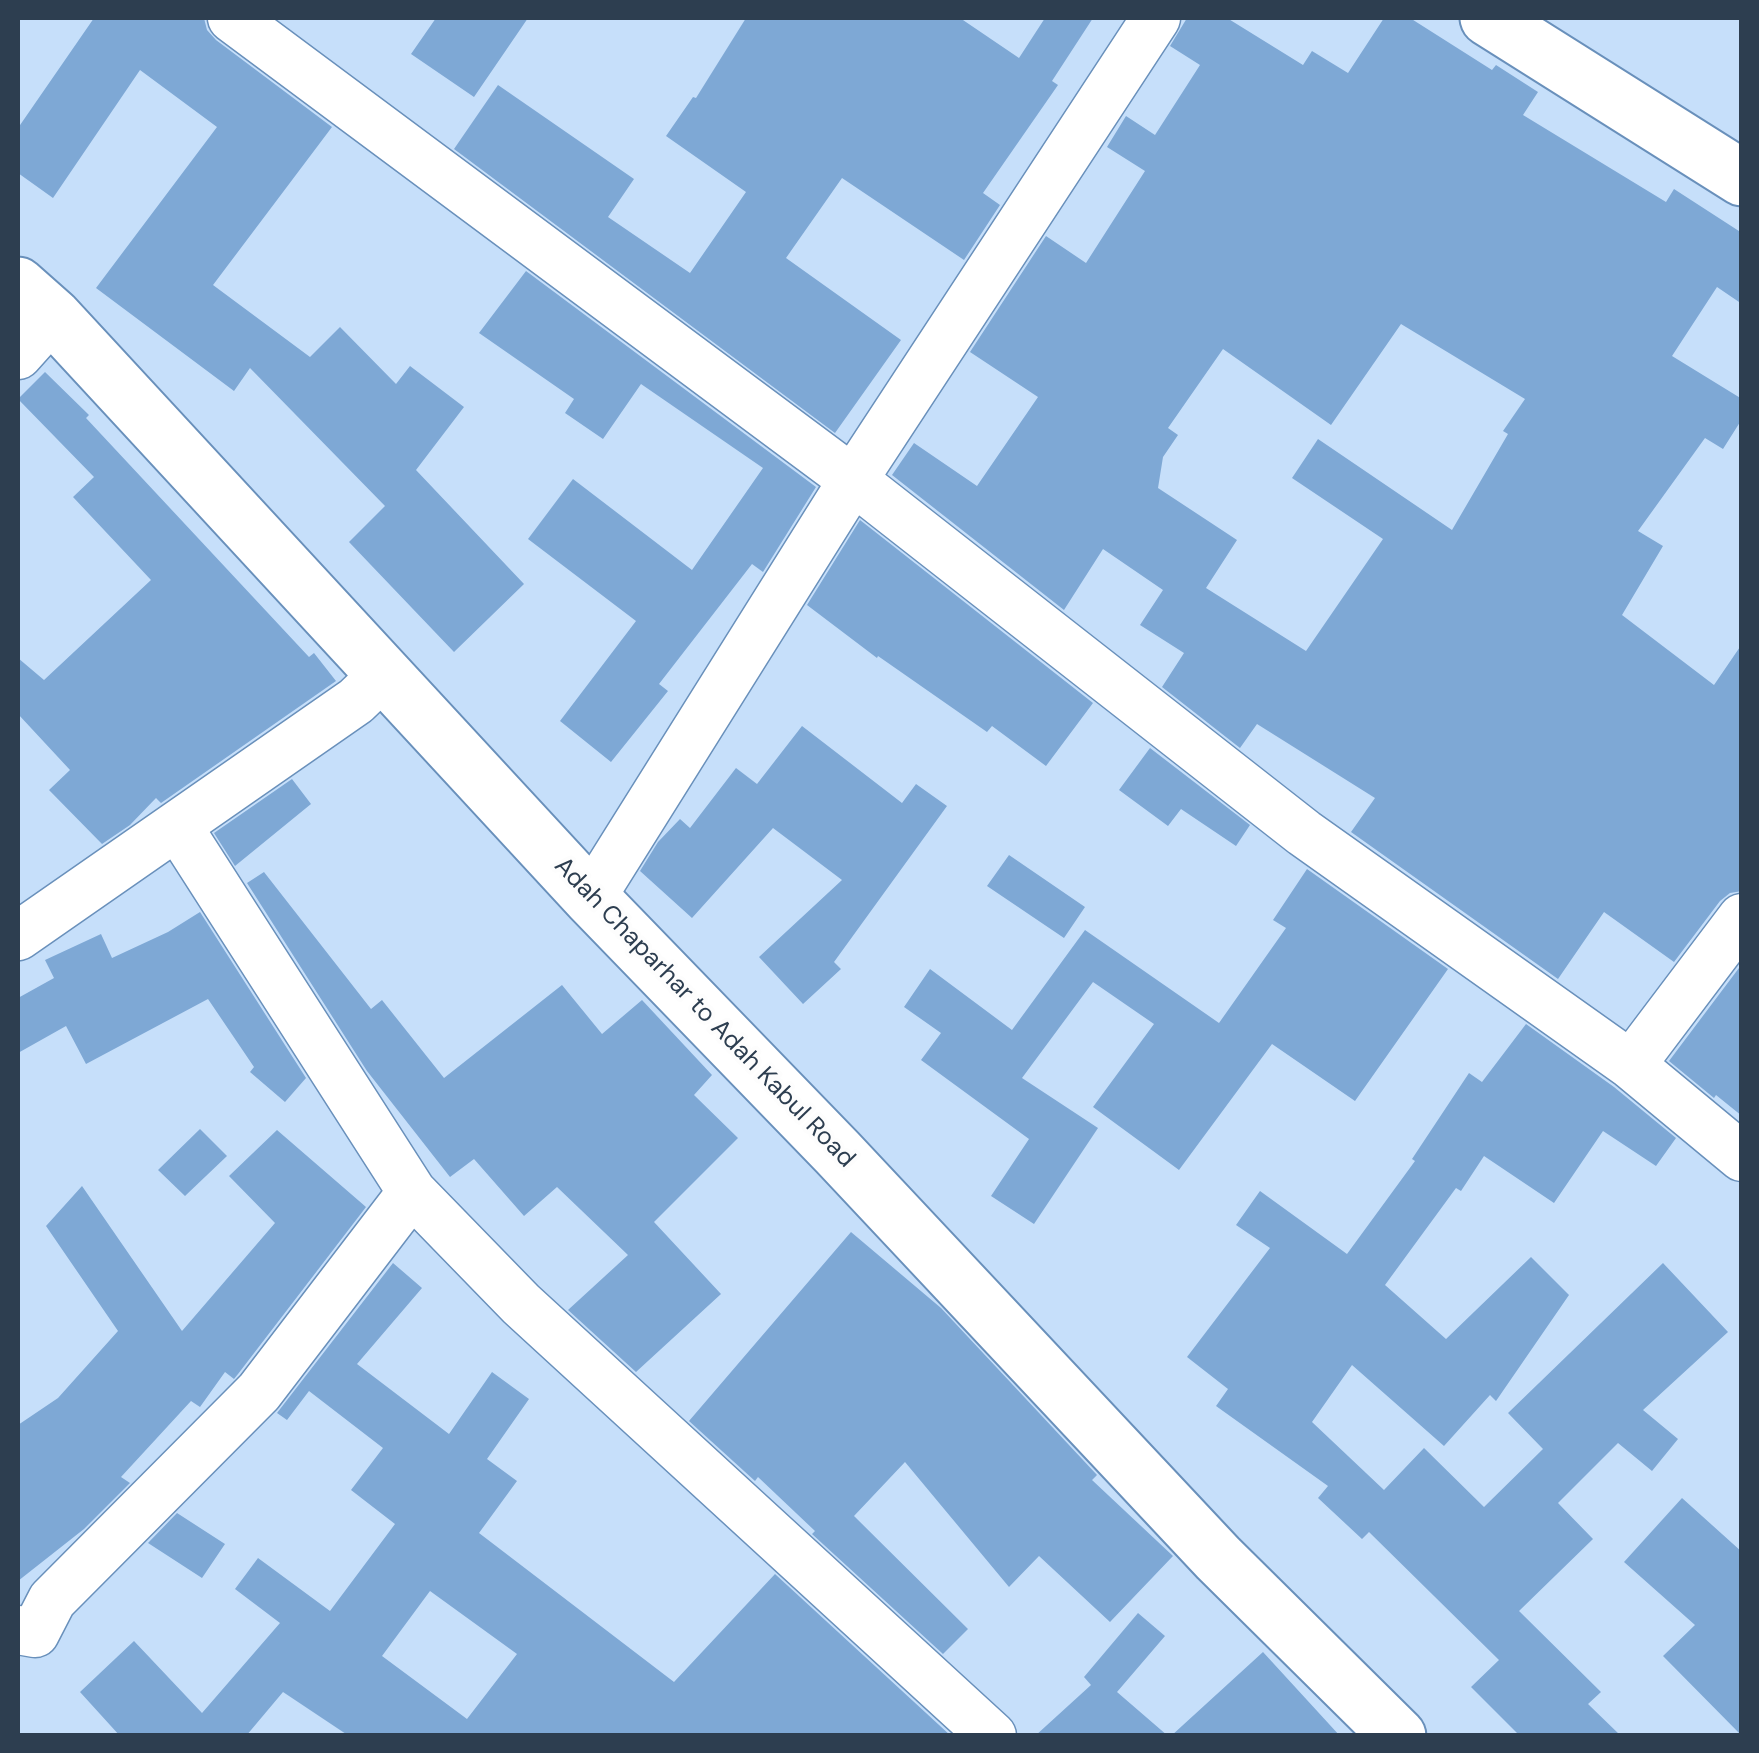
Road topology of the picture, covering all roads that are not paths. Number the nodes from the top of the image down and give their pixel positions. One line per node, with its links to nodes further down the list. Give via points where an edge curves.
1 (232, 18): 6 (street)
2 (1156, 18): 6 (street)
3 (1488, 18): 4 (main road)
4 (1742, 178)
5 (29, 319): 7 (main road, Adah Chaparhar to Adah Kabul Road)
6 (853, 480): 9 (street); 12 (street, via 1304,833)
7 (384, 673): 8 (street, via 356,701); 9 (main road, Adah Chaparhar to Adah Kabul Road)
8 (178, 827): 11 (street); 14 (street)
9 (591, 898): 17 (main road, Adah Chaparhar to Adah Kabul Road, via 1218,1558)
10 (1742, 918): 12 (street)
11 (18, 936)
12 (1630, 1065): 13 (street)
13 (1742, 1157)
14 (412, 1192): 15 (street, via 259,1392 52,1600 35,1633); 16 (street, via 521,1304)
15 (18, 1630)
16 (992, 1736)
17 (1398, 1736)

